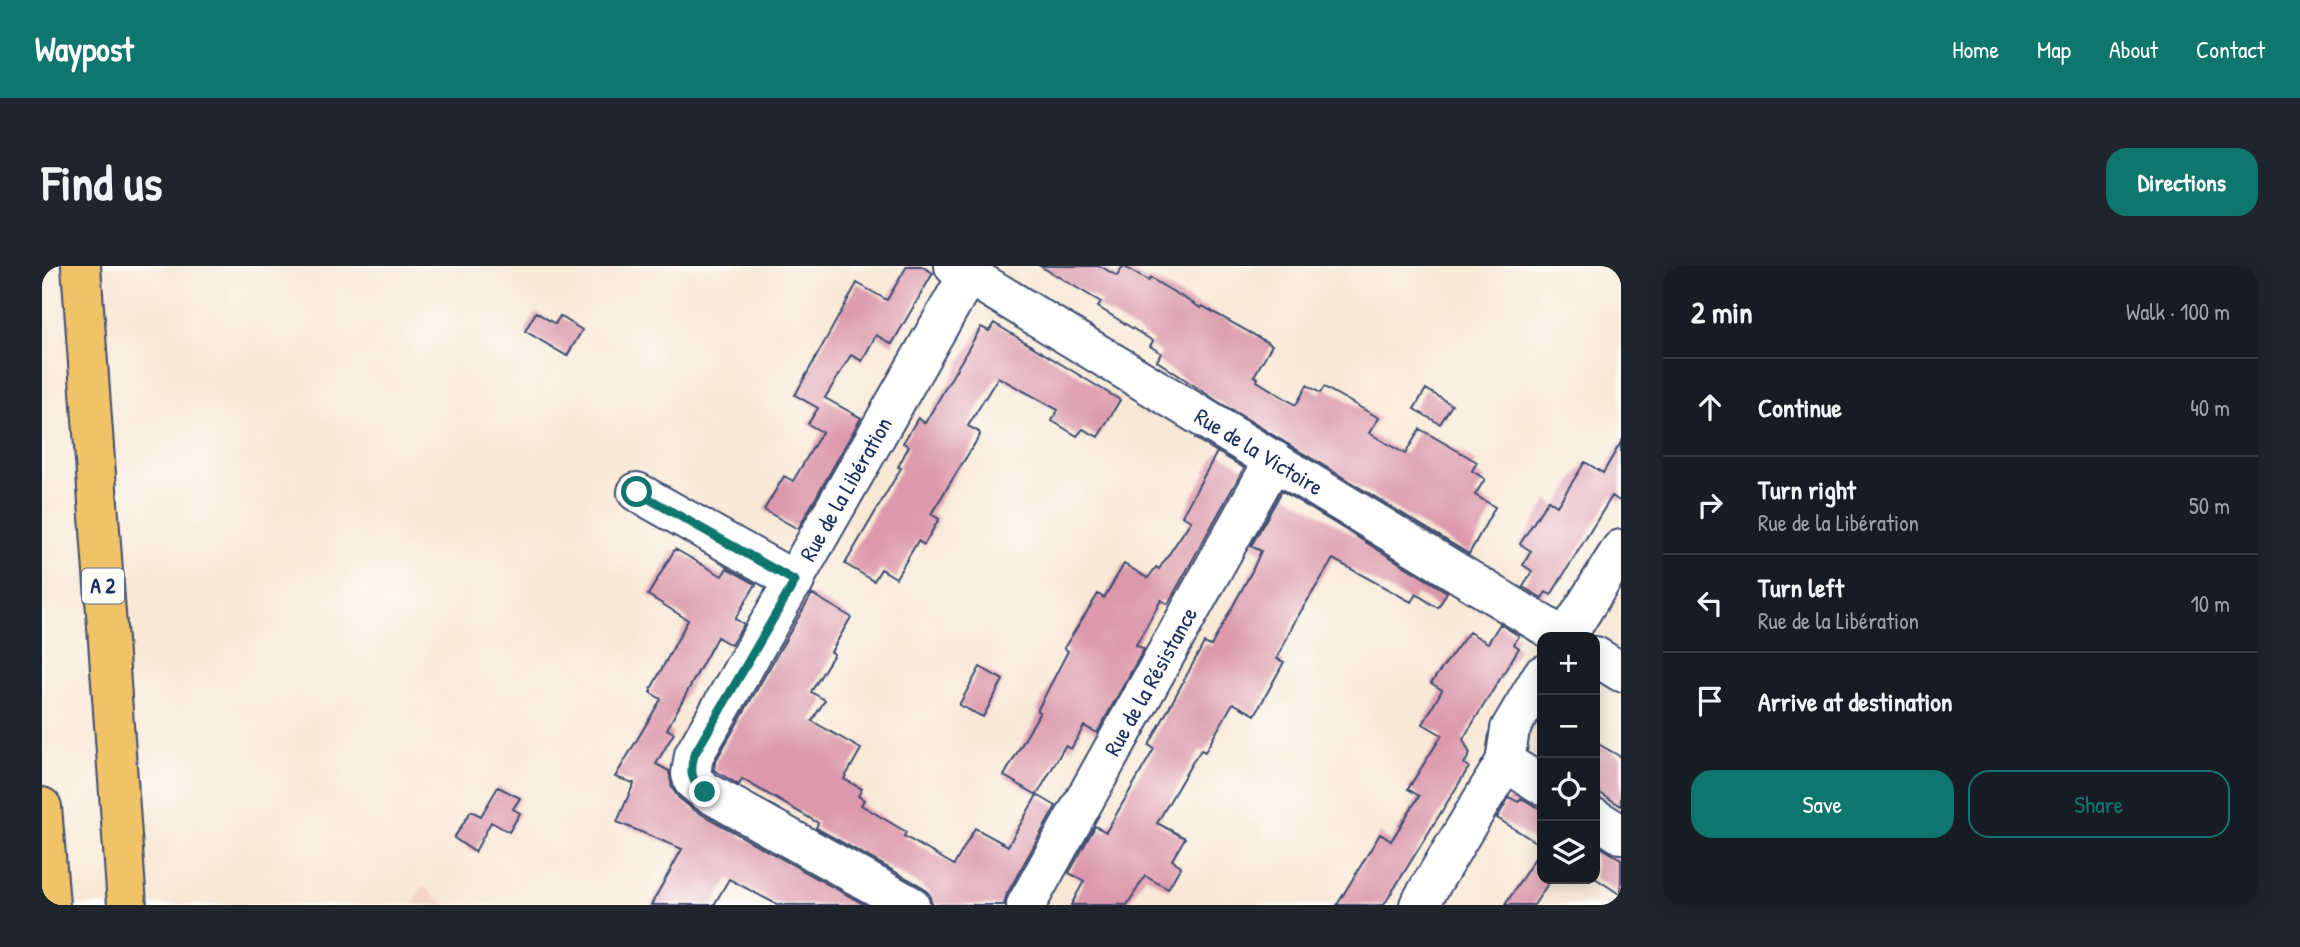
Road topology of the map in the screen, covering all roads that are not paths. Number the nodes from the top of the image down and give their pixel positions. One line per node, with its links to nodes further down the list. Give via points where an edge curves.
1 (81, 266): 18 (highway, A 2)
2 (961, 270): 3 (street, Rue de la Victoire); 6 (street, Rue de la Libération)
3 (1274, 460): 7 (street, Rue de la Victoire); 20 (street, Rue de la Résistance)
4 (637, 492): 6 (street)
5 (1621, 549): 8 (street)
6 (795, 581): 19 (street, Rue de la Libération, via 694,755 693,782)
7 (1556, 632)
8 (1567, 632)
9 (1600, 659): 10 (street)
10 (1621, 673)
11 (1537, 684): 12 (street, via 1510,729)
12 (1506, 762): 13 (street); 21 (street)
13 (1537, 782)
14 (42, 807): 17 (highway)
15 (1600, 821): 16 (street)
16 (1621, 834)
17 (50, 905)
18 (127, 905)
19 (910, 905)
20 (1026, 905)
21 (1419, 905)

